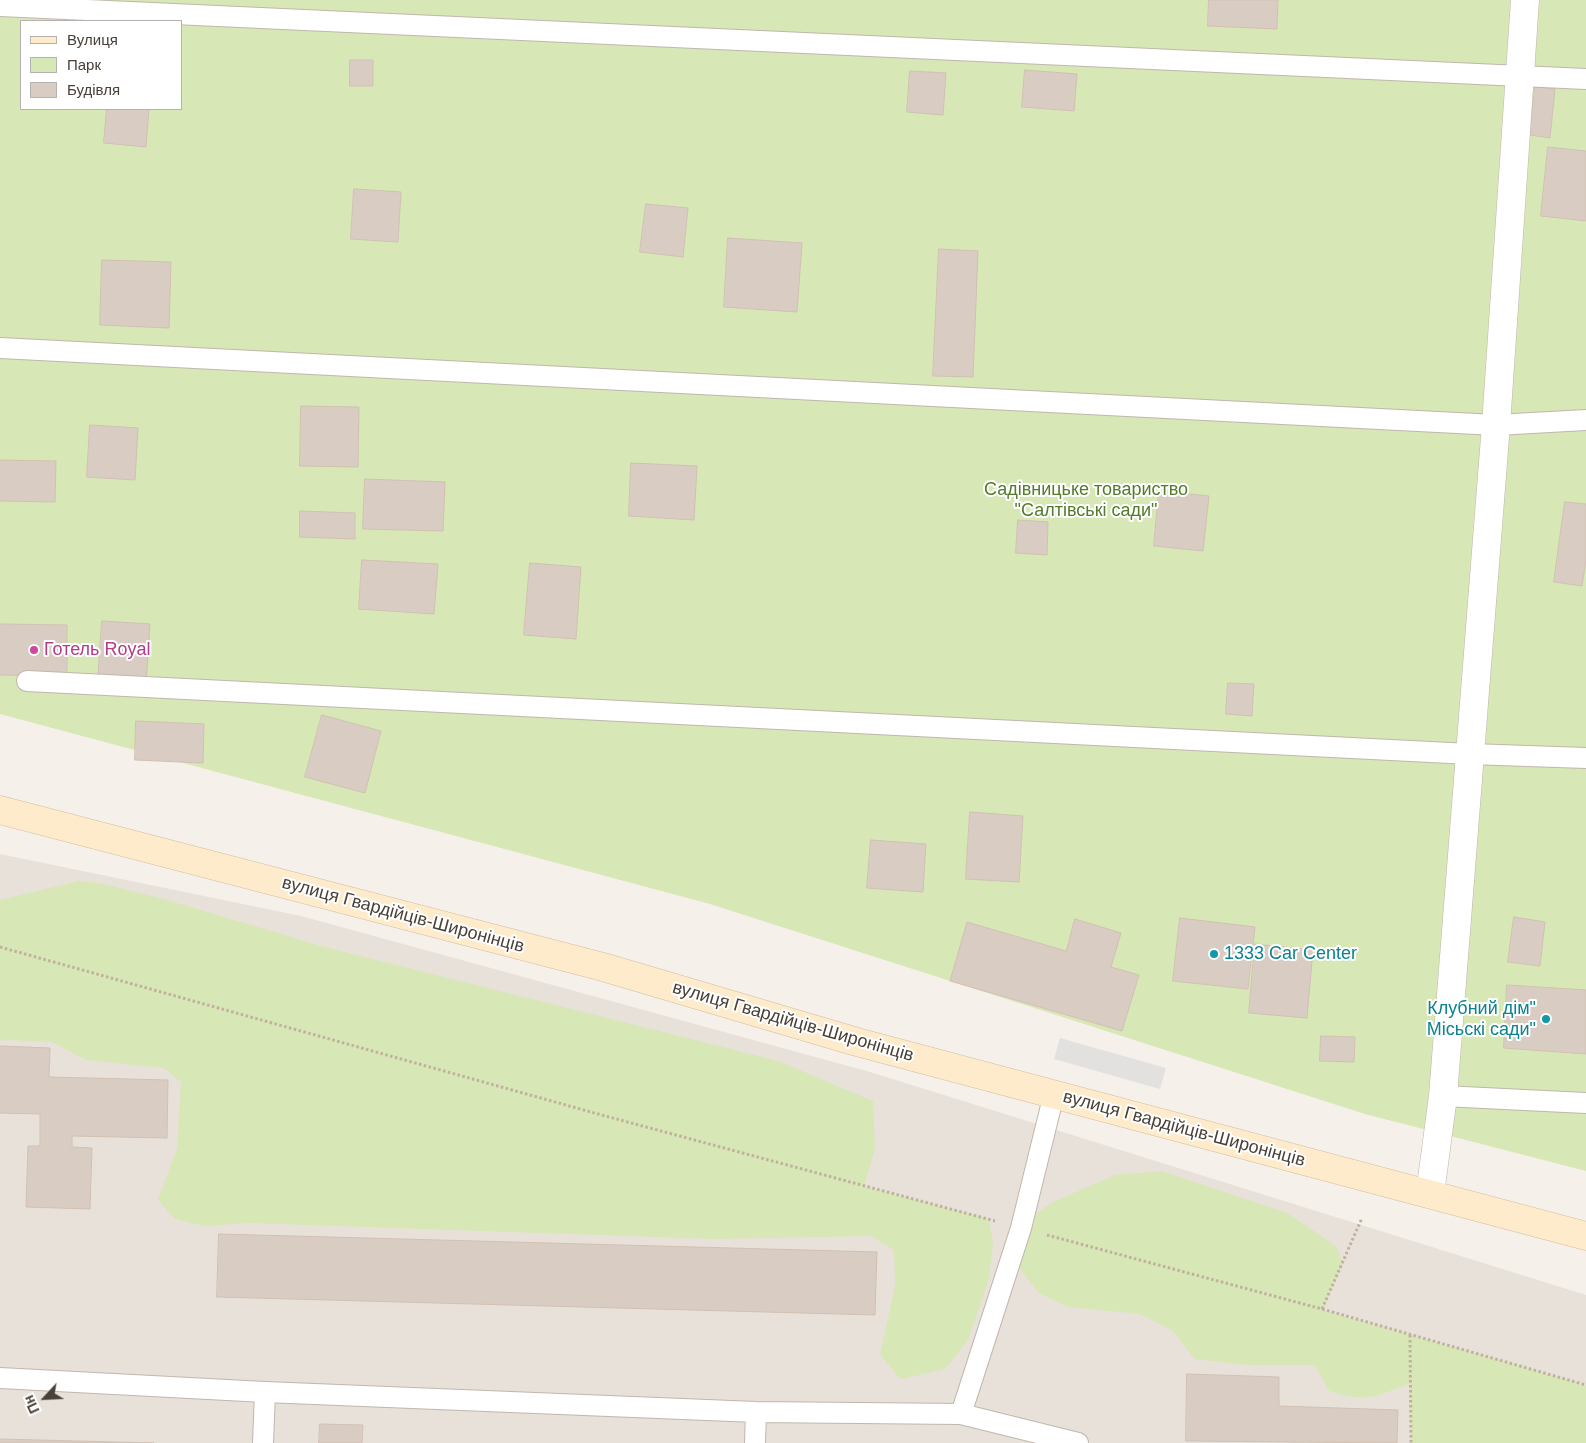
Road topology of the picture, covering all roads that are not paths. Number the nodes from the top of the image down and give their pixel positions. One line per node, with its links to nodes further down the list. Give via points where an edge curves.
1 (1524, 0): 3 (street)
2 (0, 6): 3 (lane)
3 (1518, 77): 4 (lane); 7 (street)
4 (1586, 79)
5 (0, 348): 7 (lane)
6 (1586, 420): 7 (lane)
7 (1496, 425): 9 (street)
8 (27, 681): 9 (lane)
9 (1470, 754): 10 (lane); 13 (street)
10 (1586, 758)
11 (0, 810): 12 (main road, вулиця Гвардійців-Широнінців, via 603,967 856,1042)
12 (1054, 1094): 15 (main road, вулиця Гвардійців-Широнінців); 20 (lane, via 1021,1228)
13 (1443, 1096): 14 (lane); 15 (street)
14 (1586, 1103)
15 (1430, 1194): 16 (main road, вулиця Гвардійців-Широнінців)
16 (1586, 1236)
17 (0, 1378): 18 (lane)
18 (265, 1392): 19 (lane); 21 (lane)
19 (756, 1412): 20 (lane); 22 (lane)
20 (961, 1414): 23 (lane)
21 (263, 1443)
22 (756, 1443)
23 (1078, 1443)

